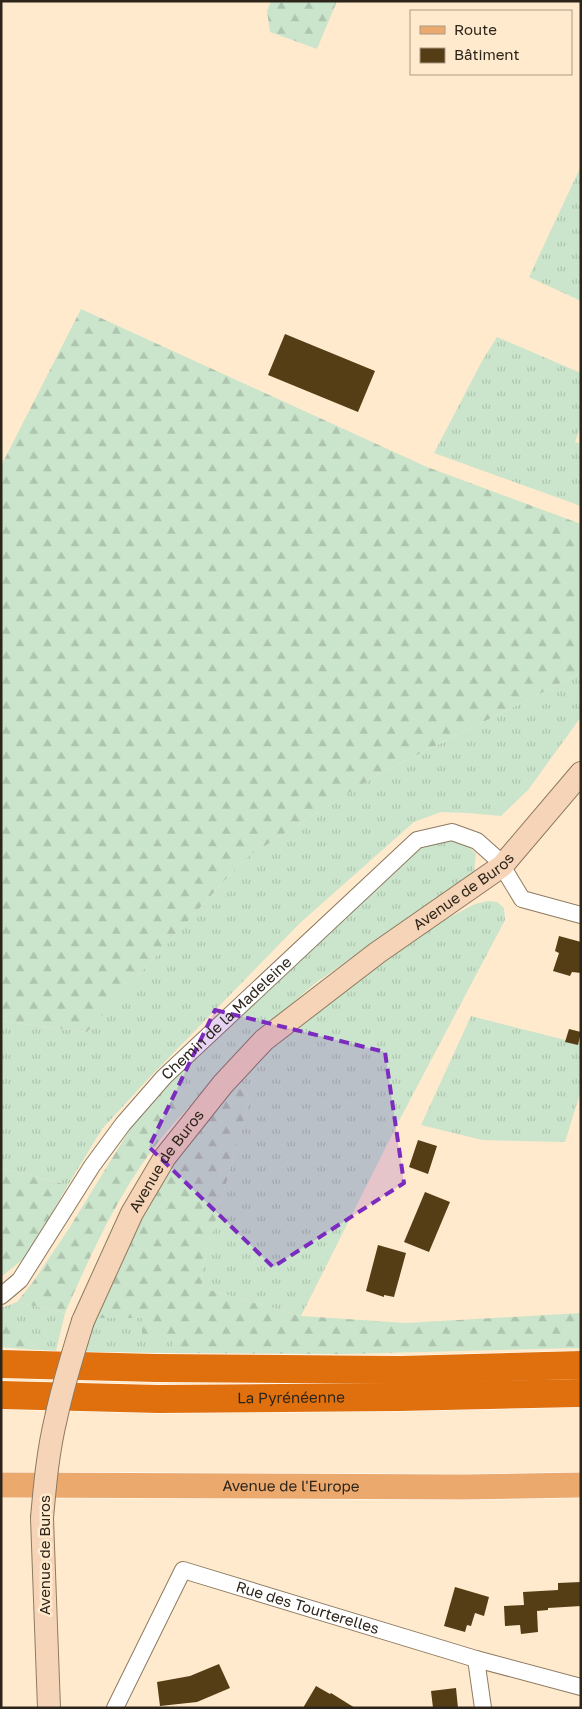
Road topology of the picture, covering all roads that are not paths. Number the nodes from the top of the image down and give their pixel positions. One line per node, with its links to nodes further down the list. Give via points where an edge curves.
1 (581, 773): 2 (street, Avenue de Buros)
2 (502, 866): 3 (street, Chemin de la Madeleine, via 522,899); 4 (street, Chemin de la Madeleine, via 476,841 452,832 417,840 164,1077 92,1166 20,1280); 13 (street, Avenue de Buros, bridge, via 377,953 264,1040 223,1084 165,1157 132,1214 83,1321 68,1370 46,1469 42,1518)
3 (581, 915)
4 (1, 1296)
5 (1, 1364): 6 (highway, La Pyrénéenne, via 390,1370)
6 (581, 1365)
7 (581, 1393): 8 (highway, La Pyrénéenne, via 169,1399)
8 (1, 1394)
9 (1, 1485): 10 (main road, Avenue de l'Europe)
10 (581, 1485)
11 (476, 1659): 12 (street, Rue des Tourterelles); 14 (street, Rue des Tourterelles, via 184,1570); 15 (street)
12 (581, 1687)
13 (49, 1708)
14 (116, 1708)
15 (483, 1708)

